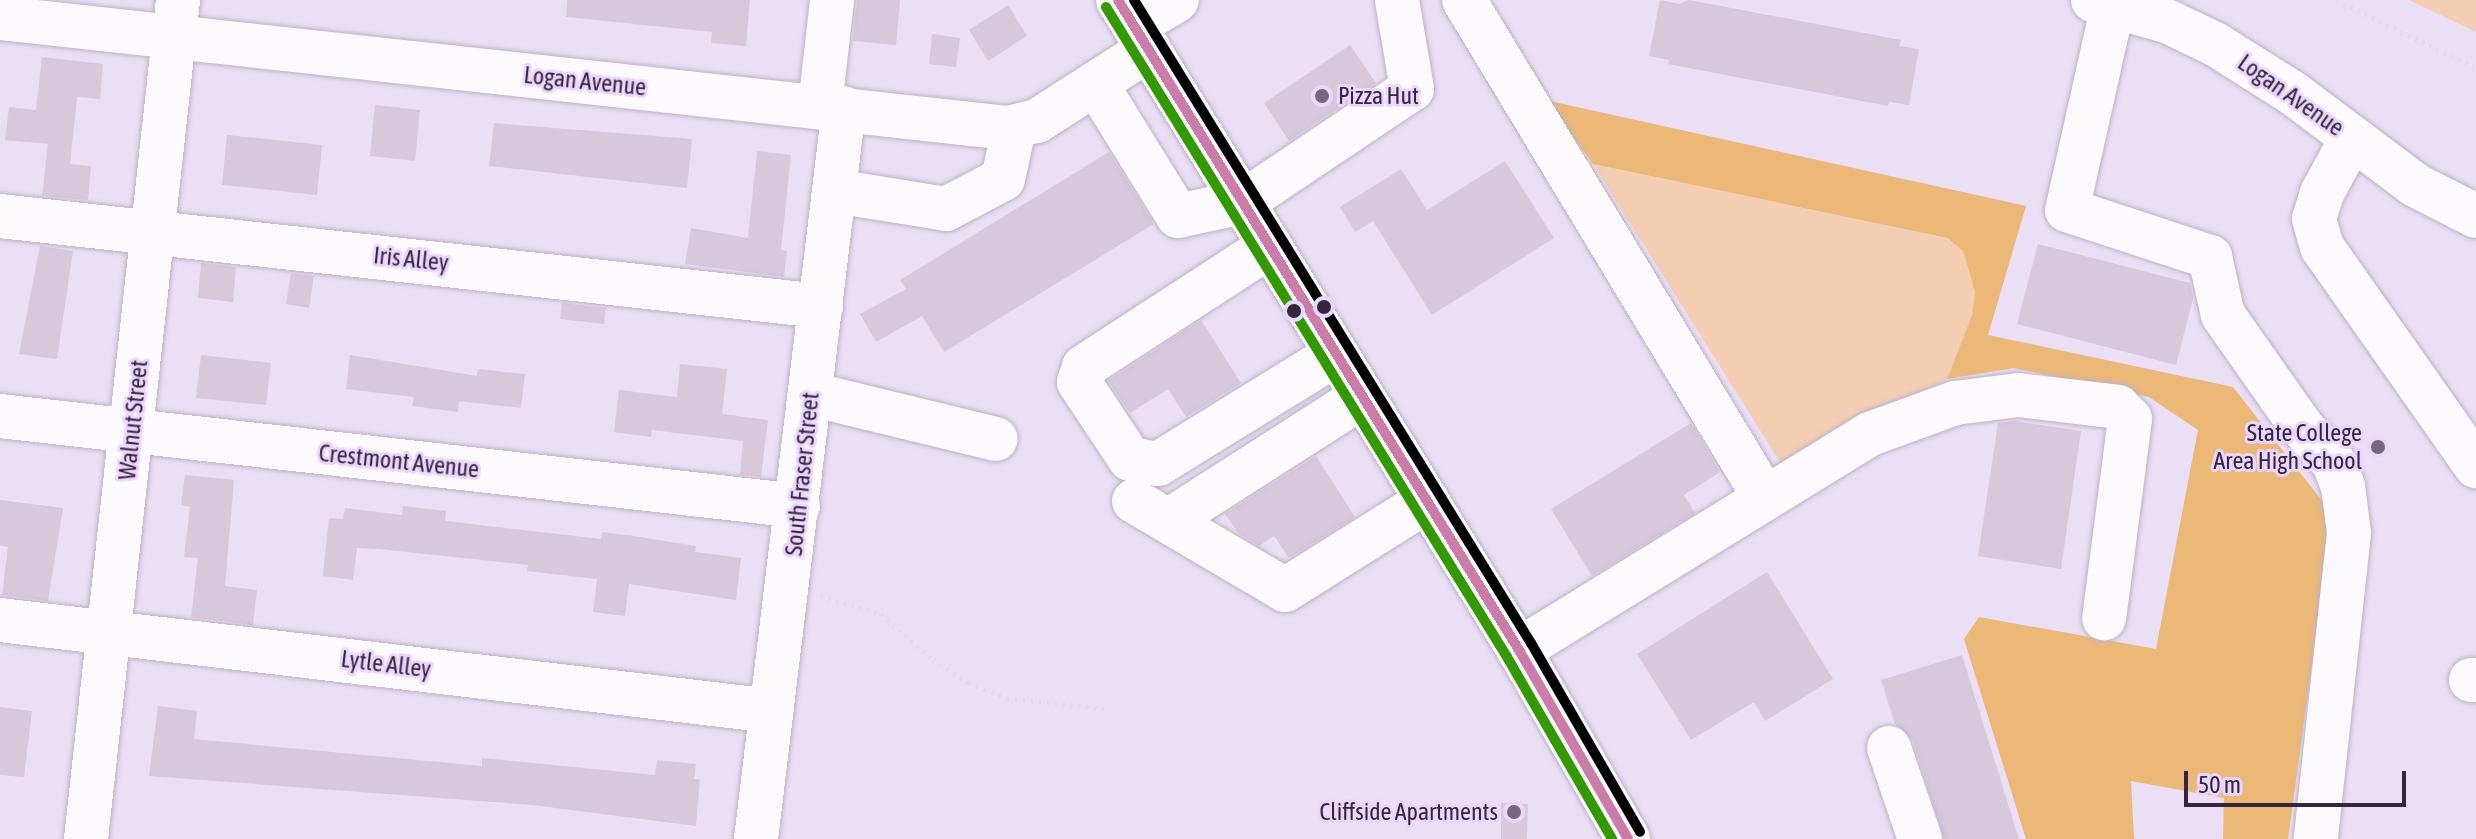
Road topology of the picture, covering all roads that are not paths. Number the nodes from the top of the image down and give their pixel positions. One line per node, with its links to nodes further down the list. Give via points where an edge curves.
1 (832, 0): 10 (street, South Fraser Street)
2 (1177, 0): 8 (street, Logan Avenue)
3 (1397, 0): 14 (street, via 1412,89)
4 (1464, 0): 27 (street)
5 (2103, 2): 12 (street, Logan Avenue, via 2169,22 2215,44); 40 (street, via 2067,210 2203,250 2210,257 2223,315 2339,472 2349,533)
6 (0, 18): 7 (street, Logan Avenue)
7 (176, 18): 10 (street, Logan Avenue); 17 (street, Walnut Street)
8 (1134, 25): 9 (street, Logan Avenue); 14 (street)
9 (1096, 84): 11 (street, Logan Avenue, via 1037,121); 14 (street, via 1178,216)
10 (832, 107): 11 (street, Logan Avenue); 13 (street, South Fraser Street)
11 (1014, 128): 13 (street, via 1003,179 946,209)
12 (2352, 138): 16 (street, Logan Avenue, via 2425,191); 26 (street, via 2314,219 2322,247)
13 (835, 191): 19 (street, South Fraser Street)
14 (1243, 202): 18 (street)
15 (0, 216): 17 (street, Iris Alley)
16 (2476, 216)
17 (152, 231): 19 (street, Iris Alley); 24 (street, Walnut Street)
18 (1270, 246): 20 (street); 20 (street, via 1084,367 1079,382 1130,459 1158,464)
19 (821, 306): 21 (street, South Fraser Street)
20 (1336, 354): 22 (street)
21 (811, 394): 25 (street); 29 (street, South Fraser Street)
22 (1362, 397): 28 (street); 28 (street, via 1151,511 1285,590)
23 (0, 416): 24 (street, Crestmont Avenue)
24 (132, 430): 29 (street, Crestmont Avenue); 32 (street, Walnut Street)
25 (996, 439)
26 (2476, 466)
27 (1765, 498): 30 (street, via 1870,434 1955,403 2018,395 2118,407 2131,428); 33 (street)
28 (1427, 501): 33 (street)
29 (798, 506): 34 (street, South Fraser Street)
30 (2104, 618)
31 (0, 620): 32 (street, Lytle Alley)
32 (110, 631): 34 (street, Lytle Alley); 36 (street, Walnut Street)
33 (1519, 650): 38 (street)
34 (772, 711): 37 (street, South Fraser Street)
35 (1889, 748): 39 (street)
36 (86, 839)
37 (756, 839)
38 (1628, 839)
39 (1920, 839)
40 (2316, 839)

